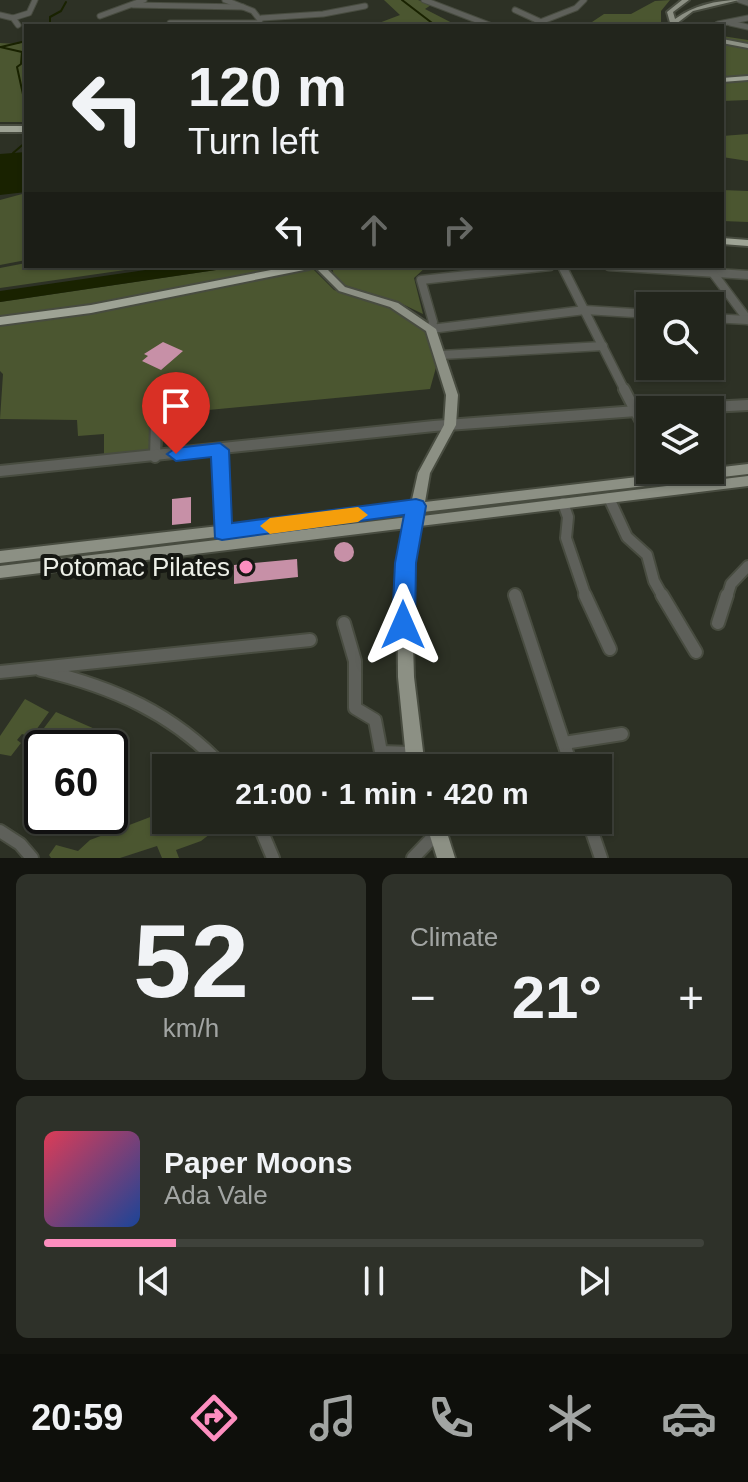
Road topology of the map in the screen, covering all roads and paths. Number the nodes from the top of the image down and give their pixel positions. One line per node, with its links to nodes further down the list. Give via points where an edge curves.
1 (35, 0): 16 (street, via 29,13)
2 (144, 0): 10 (street)
3 (225, 0): 12 (street)
4 (425, 0): 5 (street); 22 (street)
5 (433, 0)
6 (584, 0): 18 (street)
7 (738, 0): 9 (street); 25 (main road, via 691,10)
8 (684, 1): 24 (main road, via 669,15)
9 (748, 3)
10 (133, 5): 12 (street); 15 (street)
11 (365, 6): 19 (street)
12 (243, 7): 19 (street)
13 (515, 10): 18 (street)
14 (0, 15): 16 (street)
15 (100, 16)
16 (13, 18): 27 (street)
17 (748, 18): 20 (street)
18 (539, 21): 23 (street)
19 (259, 22): 21 (street)
20 (726, 22): 26 (street); 28 (street)
21 (170, 23)
22 (487, 24)
23 (534, 24)
24 (673, 24)
25 (674, 24)
26 (718, 24)
27 (18, 25)
28 (748, 27)
29 (724, 41): 30 (main road)
30 (748, 46)
31 (748, 77): 32 (highway)
32 (724, 79)
33 (0, 128): 34 (highway)
34 (24, 128)
35 (724, 241): 36 (highway)
36 (748, 243)
37 (299, 268): 48 (highway, via 91,309)
38 (321, 268): 49 (main road, via 342,289 394,305)
39 (532, 268): 49 (street, via 421,280)
40 (563, 268): 44 (street)
41 (639, 268): 42 (street)
42 (713, 273): 43 (street); 47 (street)
43 (748, 275)
44 (585, 310): 45 (street); 49 (street); 50 (street)
45 (636, 313)
46 (724, 319): 47 (street)
47 (748, 320)
48 (0, 321)
49 (431, 329): 51 (main road)
50 (603, 346): 51 (street); 54 (street)
51 (441, 355): 56 (main road, via 453,399)
52 (748, 405): 53 (street)
53 (724, 406)
54 (636, 411): 56 (street)
55 (156, 422): 58 (street)
56 (450, 425): 57 (street); 68 (main road, via 426,466)
57 (220, 450): 58 (street); 69 (street)
58 (155, 457): 61 (street)
59 (748, 469): 60 (main road)
60 (724, 472)
61 (1, 473)
62 (724, 480): 63 (main road)
63 (748, 481)
64 (636, 484): 68 (main road)
65 (655, 484): 66 (main road)
66 (609, 498): 67 (main road); 78 (street, via 627,537 647,555 654,581)
67 (563, 503): 68 (main road); 77 (street, via 577,580)
68 (415, 514): 69 (main road); 85 (main road, via 403,599)
69 (223, 539): 70 (main road); 72 (main road)
70 (0, 557)
71 (748, 566): 75 (street, via 731,584)
72 (0, 572)
73 (515, 594): 82 (street)
74 (344, 623): 84 (street, via 355,661 355,708 375,720)
75 (718, 623)
76 (310, 640): 79 (street)
77 (610, 649)
78 (696, 652)
79 (34, 668): 80 (street); 83 (street, via 100,684 146,704)
80 (0, 672)
81 (622, 734): 82 (street)
82 (564, 743): 86 (street)
83 (210, 754)
84 (386, 754)
85 (414, 754)
86 (568, 754)
87 (0, 831): 92 (street)
88 (263, 834): 93 (street)
89 (430, 834): 94 (street)
90 (438, 834): 95 (main road)
91 (593, 834): 96 (street)
92 (32, 858)
93 (273, 858)
94 (413, 858)
95 (446, 858)
96 (601, 858)

